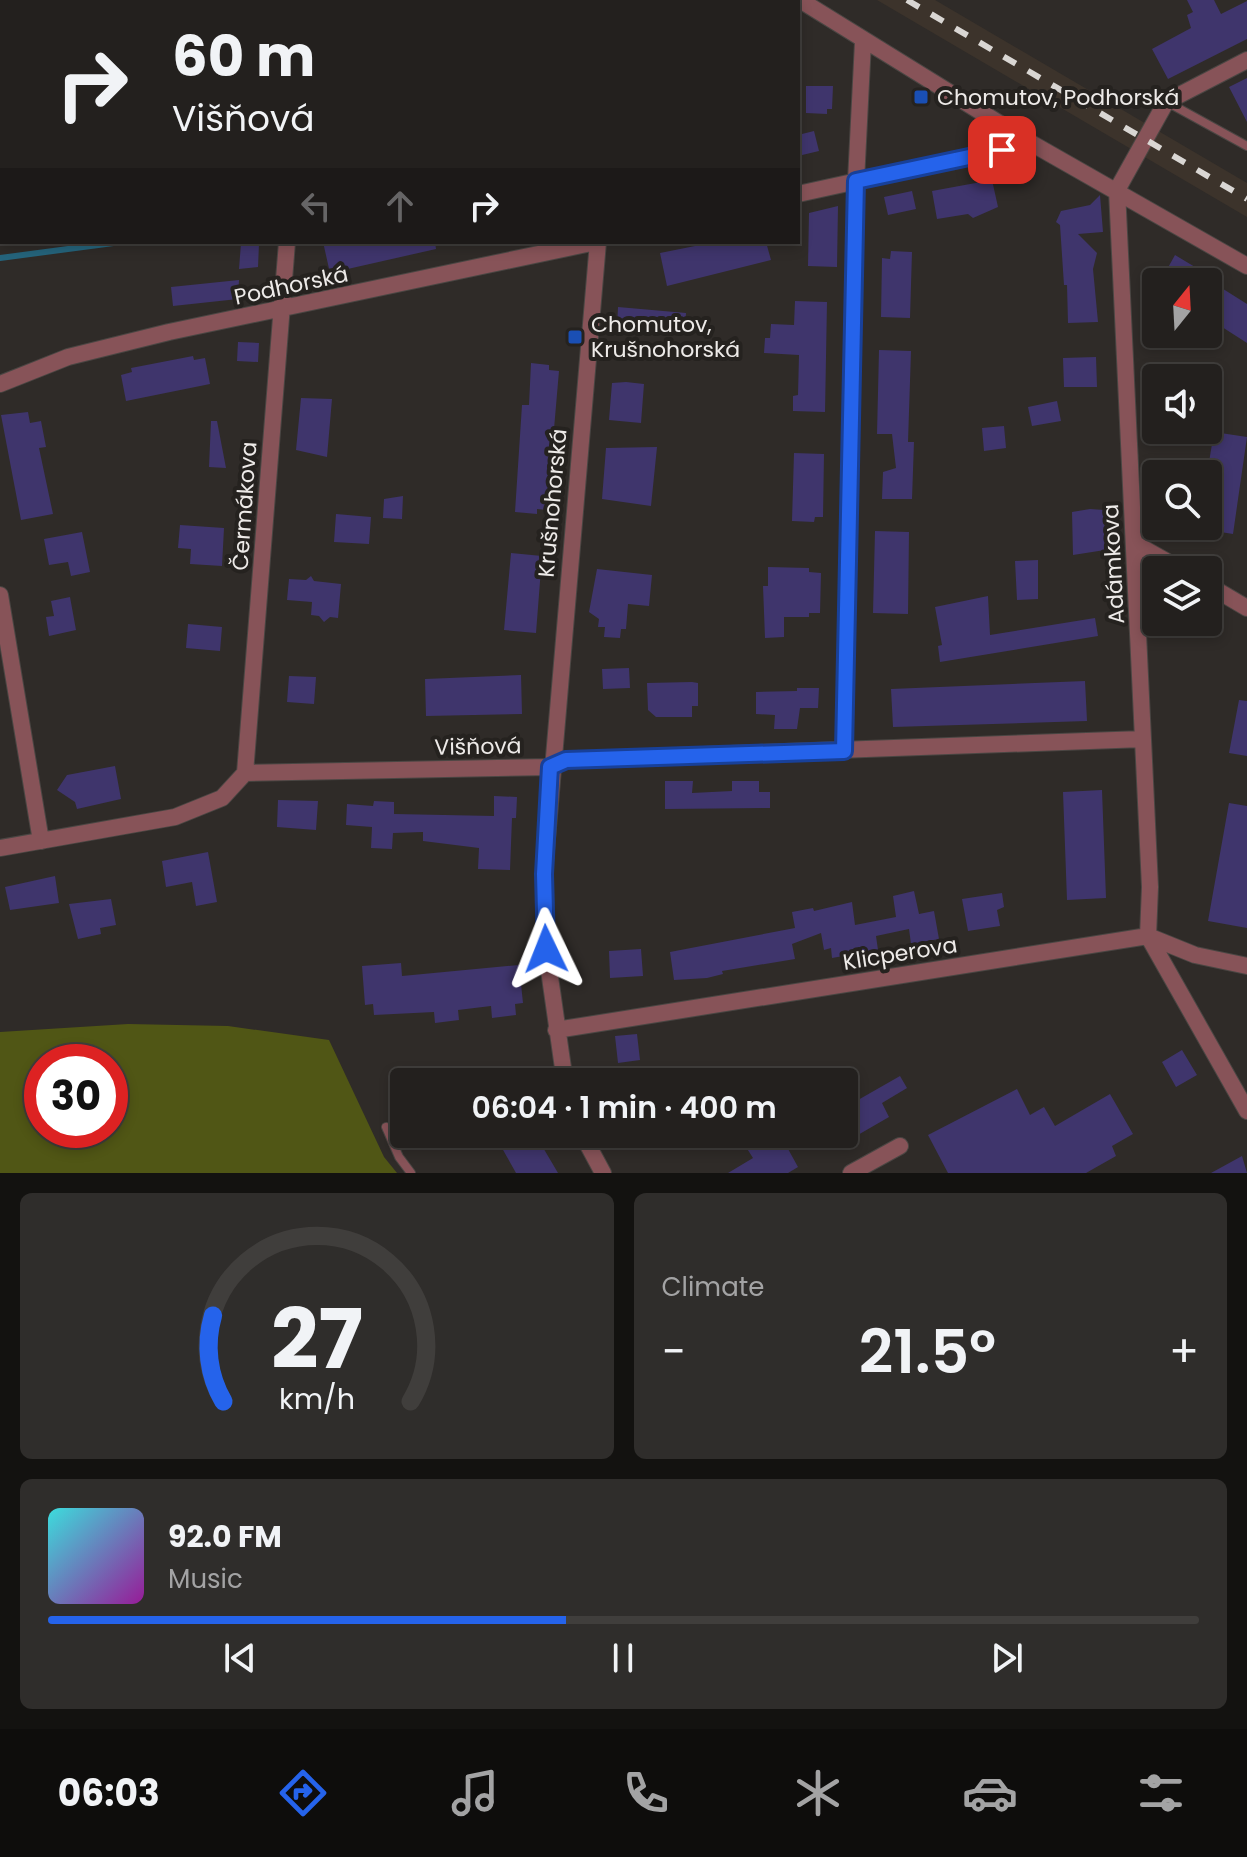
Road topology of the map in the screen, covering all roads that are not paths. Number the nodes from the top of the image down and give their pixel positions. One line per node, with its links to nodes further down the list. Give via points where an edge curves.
1 (800, 0): 2 (street)
2 (863, 42): 5 (street); 7 (street)
3 (1247, 60): 4 (street)
4 (1166, 102): 6 (lane); 8 (street)
5 (1031, 143): 7 (street); 8 (street)
6 (1247, 146)
7 (856, 181): 9 (street); 22 (street)
8 (1117, 190): 13 (street); 16 (street, Adámkova)
9 (800, 194)
10 (287, 244): 14 (street, Čermákova)
11 (588, 244): 14 (street, Podhorská)
12 (597, 244): 23 (street, Krušnohorská)
13 (1247, 266)
14 (281, 310): 15 (street, Podhorská, via 68,357); 24 (street, Čermákova)
15 (0, 384)
16 (1134, 543): 17 (street); 21 (street, Adámkova)
17 (1157, 556)
18 (1222, 593): 20 (street)
19 (0, 595): 25 (street)
20 (1247, 608)
21 (1143, 739): 22 (street, Višňová); 27 (street, Adámkova)
22 (844, 751): 23 (street, Višňová, via 566,760)
23 (550, 767): 24 (street, Višňová); 29 (street, Krušnohorská, via 544,874)
24 (245, 773): 25 (street, via 222,798 175,817)
25 (41, 841): 26 (street)
26 (0, 848)
27 (1148, 936): 28 (street, via 1195,955); 29 (street, Klicperova); 31 (street)
28 (1247, 966)
29 (556, 1030): 30 (street, Krušnohorská)
30 (563, 1068)
31 (1247, 1111)
32 (386, 1127): 35 (lane)
33 (900, 1146): 37 (street)
34 (590, 1148): 36 (street)
35 (411, 1173)
36 (603, 1173)
37 (851, 1173)

